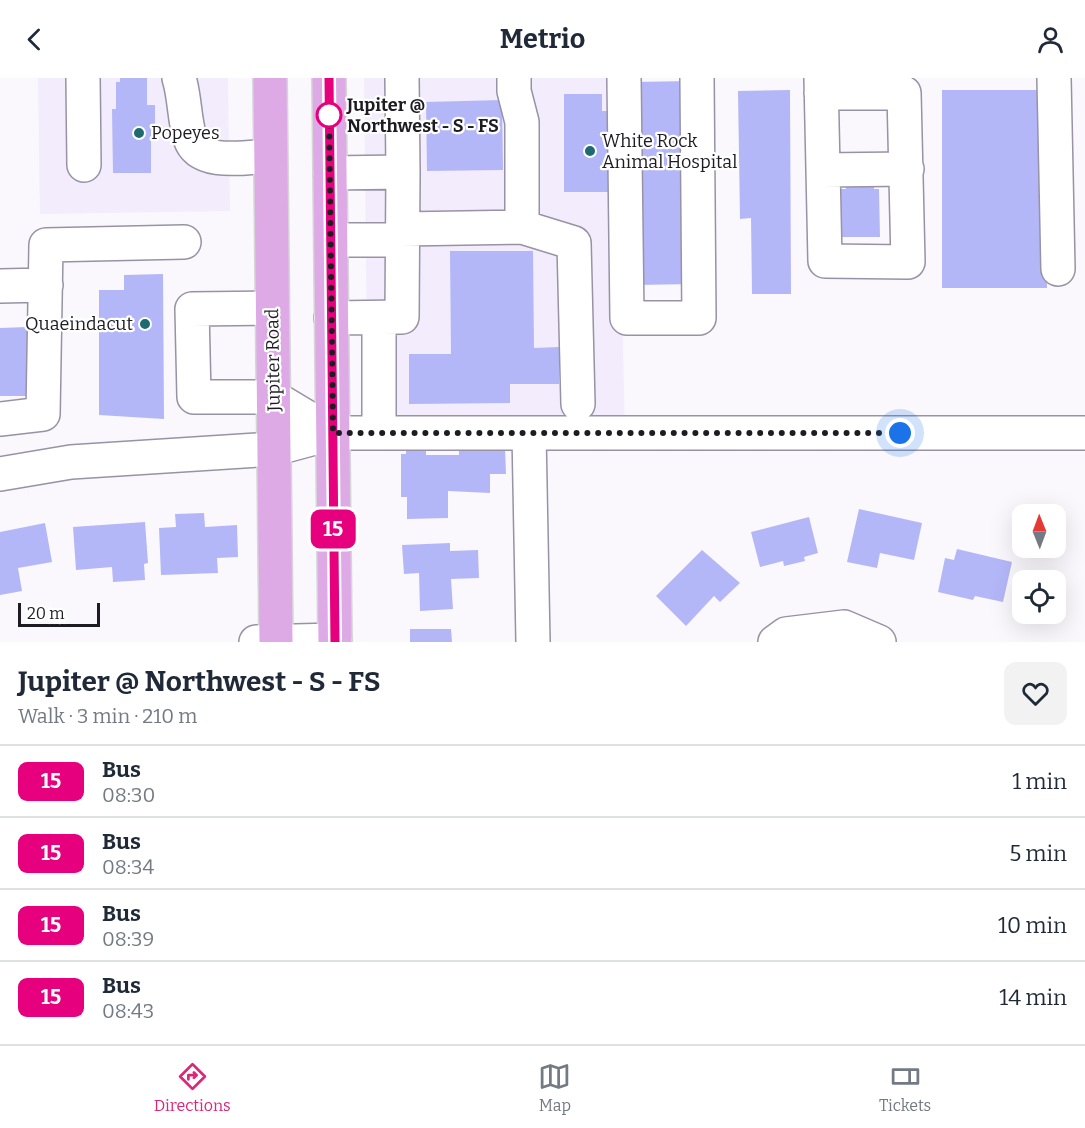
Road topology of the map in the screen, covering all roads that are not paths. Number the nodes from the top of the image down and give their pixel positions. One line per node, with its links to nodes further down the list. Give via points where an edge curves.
1 (83, 78): 12 (street)
2 (179, 78): 11 (street, via 190,140 199,152 212,158)
3 (270, 78): 11 (main road, Jupiter Road)
4 (329, 78): 16 (main road)
5 (402, 78): 15 (street)
6 (514, 78): 17 (street, via 522,122)
7 (624, 78): 8 (street, via 627,318 699,318)
8 (697, 78)
9 (1054, 78): 21 (street)
10 (821, 86): 13 (street, via 904,93); 14 (street)
11 (270, 156): 24 (main road, Jupiter Road)
12 (84, 165)
13 (907, 169): 14 (street); 14 (street, via 908,262 825,261)
14 (823, 170)
15 (403, 172): 16 (street); 18 (street)
16 (330, 173): 19 (main road)
17 (522, 227): 18 (street); 28 (street, via 574,243)
18 (402, 234): 19 (street); 26 (street, via 402,317)
19 (332, 240): 25 (main road)
20 (184, 242): 22 (street, via 46,245)
21 (1058, 269)
22 (46, 285): 23 (street); 29 (street, via 43,414)
23 (0, 286)
24 (272, 308): 27 (main road, Jupiter Road); 27 (street, via 192,309 194,397)
25 (331, 318): 26 (street); 30 (main road)
26 (379, 318): 31 (street)
27 (273, 397): 30 (street); 34 (main road, Jupiter Road)
28 (578, 404)
29 (0, 419)
30 (333, 433): 31 (street); 34 (street); 36 (main road)
31 (379, 433): 32 (street)
32 (529, 433): 33 (street); 38 (street)
33 (1085, 433)
34 (274, 449): 35 (street, via 71,462); 37 (main road, Jupiter Road)
35 (0, 474)
36 (335, 641): 37 (street)
37 (270, 642)
38 (533, 642)
39 (775, 642): 40 (street, via 786,634 844,627)
40 (879, 642)

